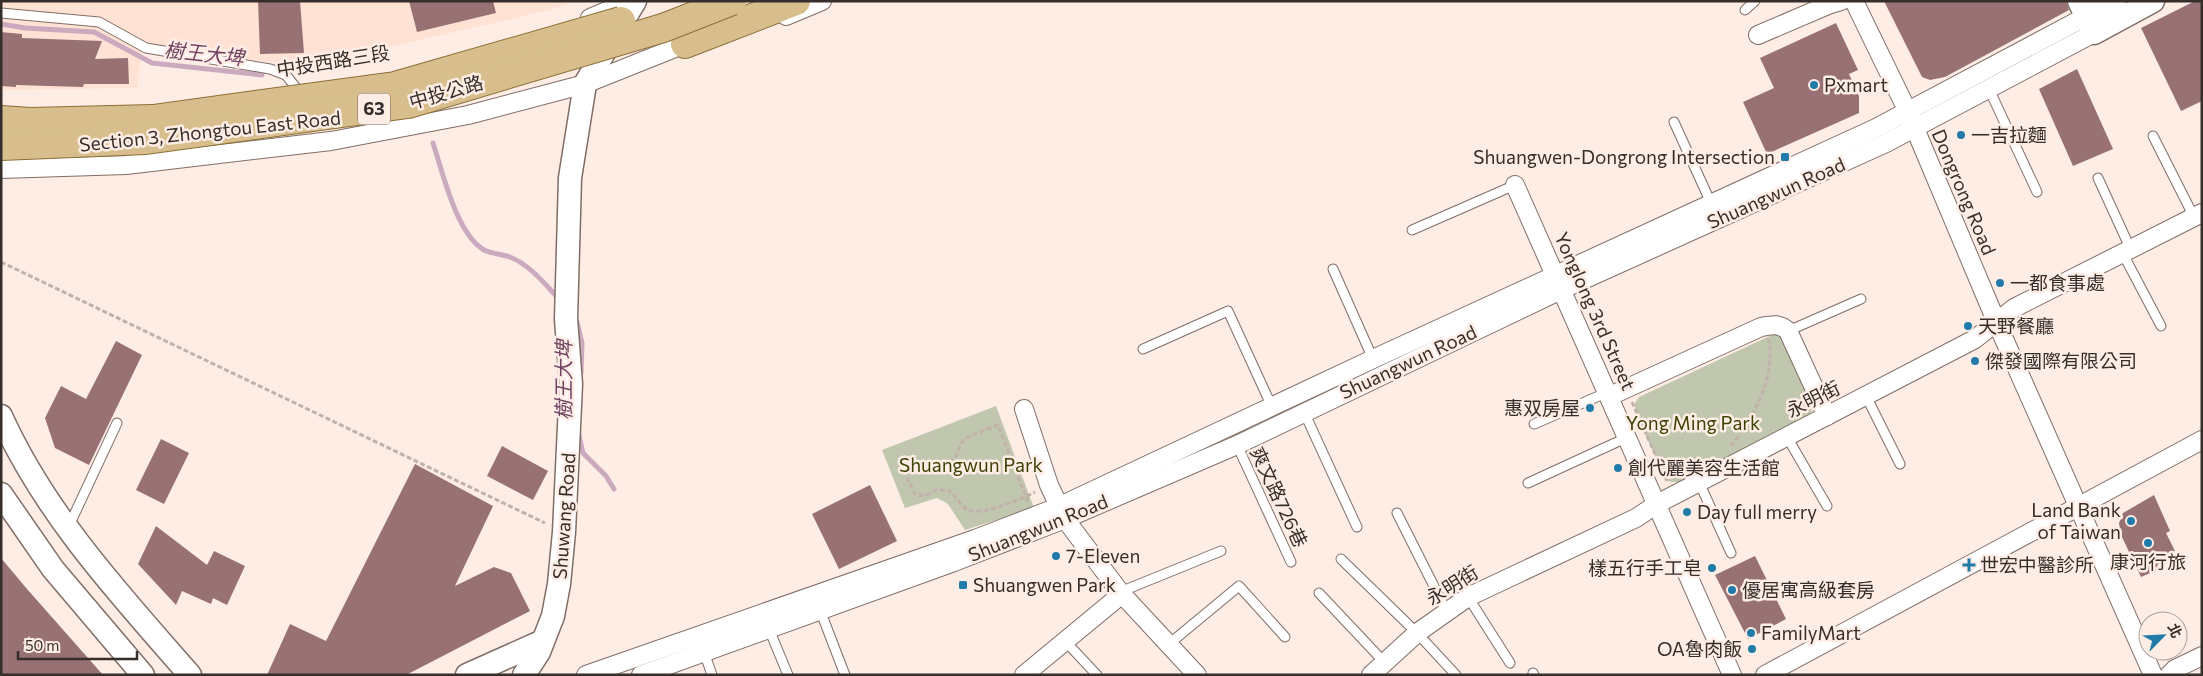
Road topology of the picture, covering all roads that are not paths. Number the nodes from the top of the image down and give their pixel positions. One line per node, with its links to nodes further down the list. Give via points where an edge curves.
1 (633, 1): 16 (street, 中投西路三段, via 507,47); 17 (street)
2 (682, 1): 22 (main road, 中投公路 / 63, bridge, via 395,86 153,119)
3 (732, 1): 27 (main road, 中投公路 / 63, bridge, via 662,28 408,104 146,140)
4 (796, 1): 15 (main road)
5 (822, 1): 15 (street, Section 3, Zhongtou East Road, via 725,42)
6 (1755, 1): 11 (lane)
7 (1841, 1): 14 (street)
8 (1854, 1): 21 (street, Dongrong Road)
9 (2115, 1): 13 (street)
10 (2153, 1): 13 (street, Shuangwun Road)
11 (1745, 10)
12 (1, 13): 18 (lane, via 99,22 146,48 270,69 286,75)
13 (2087, 17): 19 (street, Shuangwun Road); 21 (street, Shuangwun Road)
14 (1758, 36)
15 (685, 44): 17 (street, Section 3, Zhongtou East Road)
16 (407, 71): 18 (street, 中投西路三段); 24 (street, via 391,80 384,96 395,118)
17 (585, 84): 24 (street, Section 3, Zhongtou East Road, via 468,115); 80 (street, Shuwang Road, via 570,178 566,319 571,384 564,532 553,616)
18 (297, 89): 20 (street, 中投西路三段, via 177,106 59,112)
19 (1989, 89): 25 (street, Shuangwun Road); 31 (lane)
20 (1, 109)
21 (1908, 112): 25 (street, Dongrong Road); 32 (street, Shuangwun Road)
22 (1, 120)
23 (1674, 122): 32 (lane)
24 (416, 125): 28 (street, Section 3, Zhongtou East Road, via 331,141 126,165)
25 (1915, 129): 37 (street, Shuangwun Road, via 1799,184); 39 (street, Dongrong Road)
26 (2153, 136): 33 (lane)
27 (1, 146)
28 (1, 169)
29 (2098, 178): 35 (lane)
30 (1515, 185): 34 (lane); 37 (street, Yonglong 3rd Street)
31 (2037, 192)
32 (1711, 203): 37 (street, Shuangwun Road)
33 (2198, 215): 35 (street, 永明街)
34 (1412, 230)
35 (2127, 252): 39 (street, 永明街, via 2014,308); 40 (lane)
36 (1333, 269): 43 (lane)
37 (1558, 283): 43 (street, Shuangwun Road); 44 (street, Yonglong 3rd Street); 48 (street, Shuangwun Road)
38 (1862, 299): 41 (lane)
39 (1996, 321): 45 (street, 永明街, via 1975,339); 63 (street, Dongrong Road)
40 (2161, 326)
41 (1788, 331): 44 (street, via 1774,324 1761,327); 50 (street)
42 (1143, 349): 46 (lane, via 1228,311)
43 (1373, 359): 46 (street, Shuangwun Road)
44 (1609, 394): 52 (lane); 54 (street, Yonglong 3rd Street)
45 (1866, 396): 50 (street, 永明街); 57 (lane)
46 (1272, 407): 64 (street, Shuangwun Road)
47 (1024, 409): 64 (street, via 1049,486)
48 (1304, 412): 56 (street, Shuangwun Road); 66 (lane)
49 (1, 416): 67 (street, via 41,491)
50 (1827, 416): 53 (street, 永明街)
51 (117, 423): 67 (lane)
52 (1534, 424)
53 (1787, 436): 58 (street, 永明街); 62 (lane)
54 (1628, 437): 59 (lane); 61 (street, Yonglong 3rd Street)
55 (2202, 440): 63 (street)
56 (1237, 445): 64 (street, Shuangwun Road); 71 (lane, 爽文路726巷)
57 (1900, 464)
58 (1699, 482): 61 (street, 永明街); 69 (lane)
59 (1528, 484)
60 (1, 494): 87 (street, via 53,569)
61 (1657, 504): 74 (street, 永明街, via 1636,518); 101 (street, Yonglong 3rd Street)
62 (1826, 506)
63 (2078, 506): 102 (street); 103 (street, Dongrong Road)
64 (1062, 513): 72 (street); 75 (street, Shuangwun Road); 82 (street, Shuangwun Road, via 975,539)
65 (1398, 513): 76 (lane)
66 (1358, 527)
67 (68, 528): 88 (street, via 121,597)
68 (1220, 551): 72 (lane)
69 (1731, 553)
70 (1341, 559): 78 (lane)
71 (1291, 562)
72 (1121, 593): 81 (street); 83 (street)
73 (1319, 593): 85 (lane)
74 (1468, 597): 76 (street, 永明街); 86 (lane)
75 (820, 610): 77 (street, Shuangwun Road); 95 (lane)
76 (1447, 612): 78 (street, 永明街)
77 (769, 629): 82 (street, Shuangwun Road); 94 (lane)
78 (1417, 633): 85 (street, 永明街); 100 (lane)
79 (1285, 637): 83 (lane, via 1239,586)
80 (543, 641): 89 (street); 90 (street, Shuwang Road)
81 (1065, 641): 96 (street); 97 (lane)
82 (701, 644): 91 (street, Shuangwun Road); 92 (street, Shuangwun Road); 93 (lane)
83 (1169, 644): 98 (street)
84 (2202, 656): 104 (street, via 2174,669)
85 (1385, 663): 99 (street, 永明街)
86 (1510, 663)
87 (143, 675)
88 (190, 675)
89 (467, 675)
90 (524, 675)
91 (586, 675)
92 (641, 675)
93 (712, 675)
94 (788, 675)
95 (845, 675)
96 (1024, 675)
97 (1097, 675)
98 (1197, 675)
99 (1372, 675)
100 (1456, 675)
101 (1732, 675)
102 (1765, 675)
103 (2152, 675)
104 (2169, 675)

